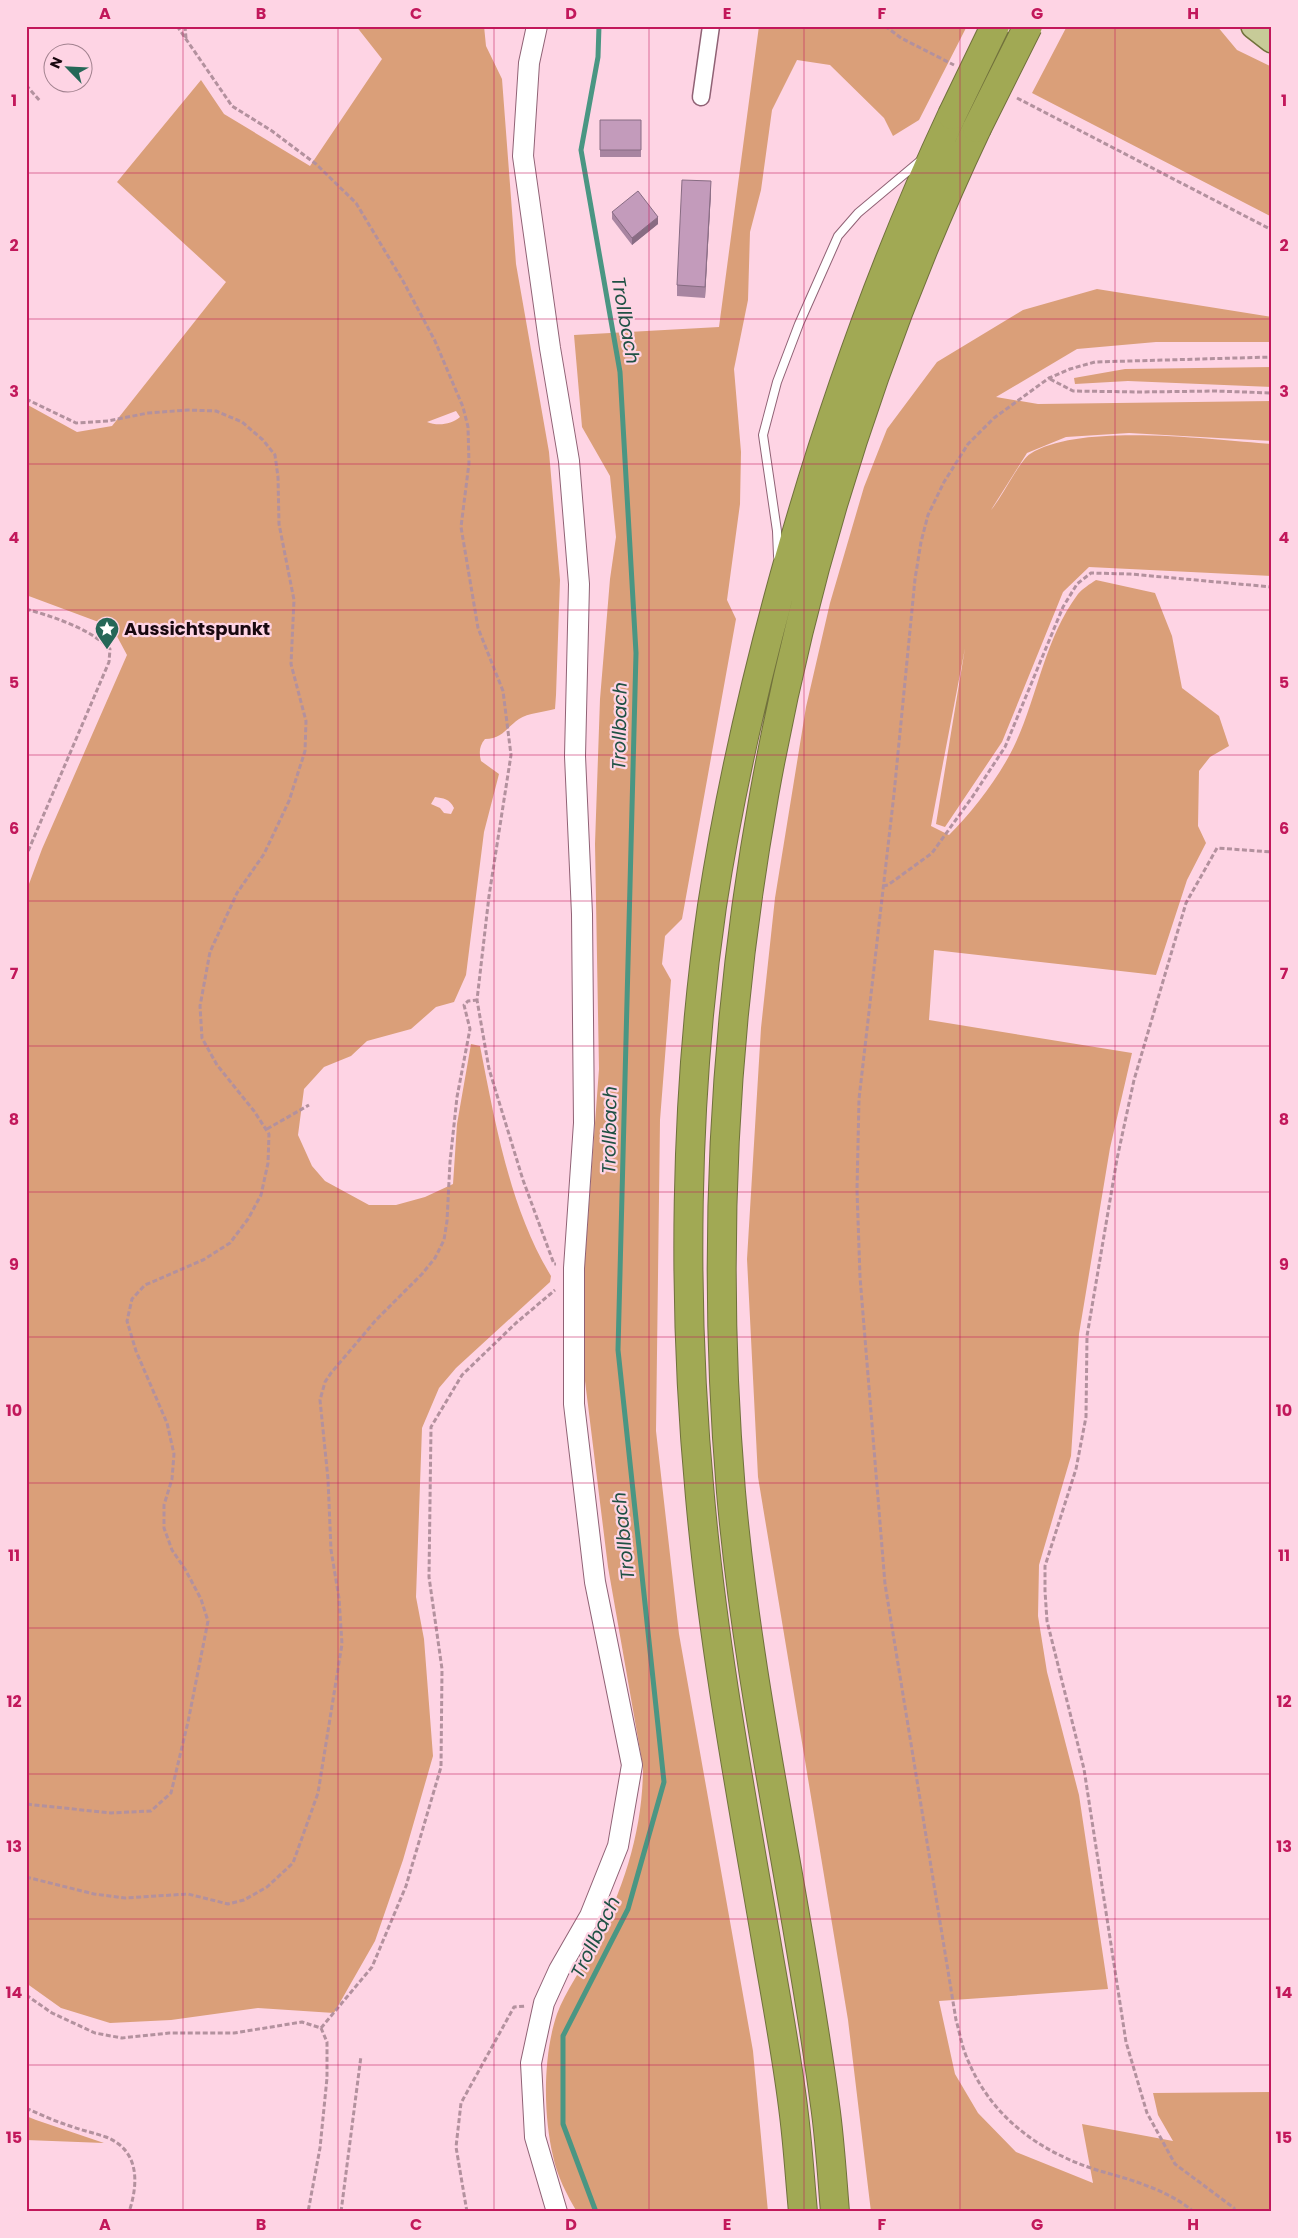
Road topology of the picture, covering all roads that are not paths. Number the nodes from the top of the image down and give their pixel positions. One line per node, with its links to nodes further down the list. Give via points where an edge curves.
1 (537, 26): 10 (street, via 529,62 523,156 569,461 579,584 575,756 582,914 584,1122 565,1270 575,1414 595,1582 632,1765 618,1846 590,1916 544,2004 531,2063 535,2137)
2 (711, 26): 7 (street)
3 (995, 26): 8 (highway, bridge)
4 (1028, 26): 12 (highway, bridge, via 956,173 916,268 849,452 823,535 781,704 744,915 724,1128 723,1361 733,1510 746,1622 815,2034)
5 (1254, 26): 6 (main road)
6 (1272, 40)
7 (701, 98)
8 (937, 147): 9 (highway, via 890,255 860,337 823,444); 9 (lane, via 858,213 838,236 798,324 777,382 764,435 777,531)
9 (780, 592): 11 (highway, via 734,781 712,911 691,1129 690,1298 699,1494 712,1608 784,2046)
10 (557, 2212)
11 (803, 2212)
12 (835, 2212)

